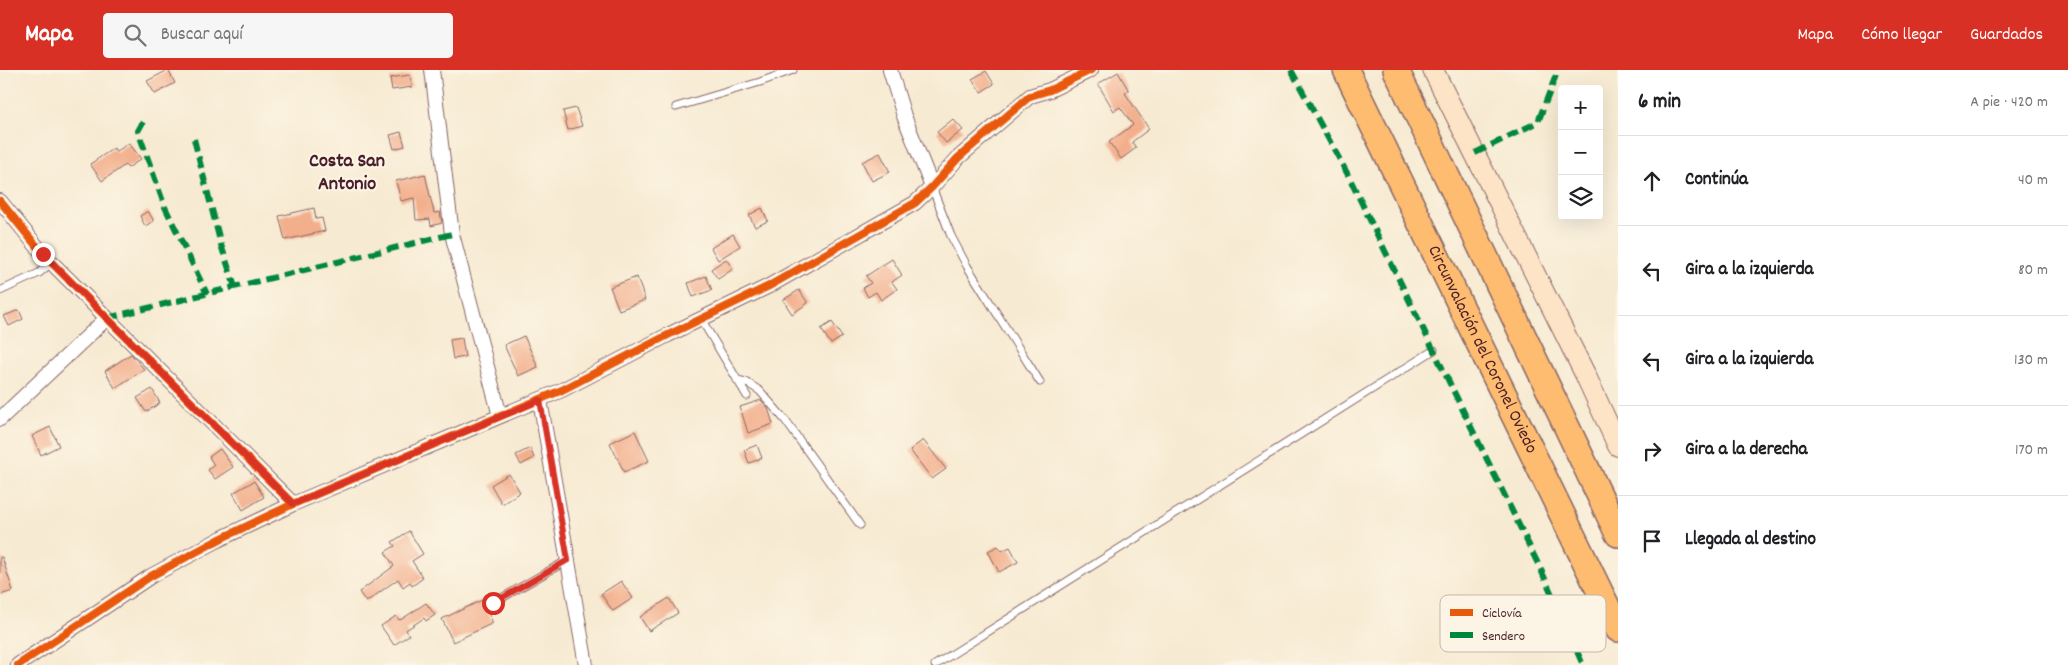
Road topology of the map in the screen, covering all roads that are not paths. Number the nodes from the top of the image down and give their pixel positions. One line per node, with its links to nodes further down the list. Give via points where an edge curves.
1 (432, 70): 20 (street, via 452,234)
2 (793, 70): 8 (lane)
3 (890, 70): 9 (street)
4 (1091, 70): 9 (street, via 1030,96 958,158)
5 (1346, 70): 27 (highway, Circunvalación del Coronel Oviedo)
6 (1396, 70): 25 (highway)
7 (1433, 70): 22 (street)
8 (676, 107)
9 (932, 188): 14 (street, via 915,203 769,286); 17 (lane, via 967,266)
10 (0, 201): 11 (street)
11 (52, 262): 12 (lane, via 39,273); 13 (street)
12 (0, 291)
13 (107, 318): 21 (street); 23 (street)
14 (701, 319): 16 (lane); 19 (street)
15 (1434, 350): 33 (lane)
16 (737, 380): 18 (lane); 24 (lane, via 760,391 785,420)
17 (1040, 382)
18 (747, 396)
19 (540, 400): 20 (street); 26 (street)
20 (500, 416): 23 (street)
21 (0, 419)
22 (1618, 446)
23 (293, 504): 31 (street, via 151,576)
24 (860, 525)
25 (1618, 534)
26 (568, 560): 28 (lane); 32 (street)
27 (1601, 595)
28 (493, 603)
29 (1606, 604): 30 (highway, Circunvalación del Coronel Oviedo)
30 (1618, 629)
31 (18, 665)
32 (586, 665)
33 (935, 665)

